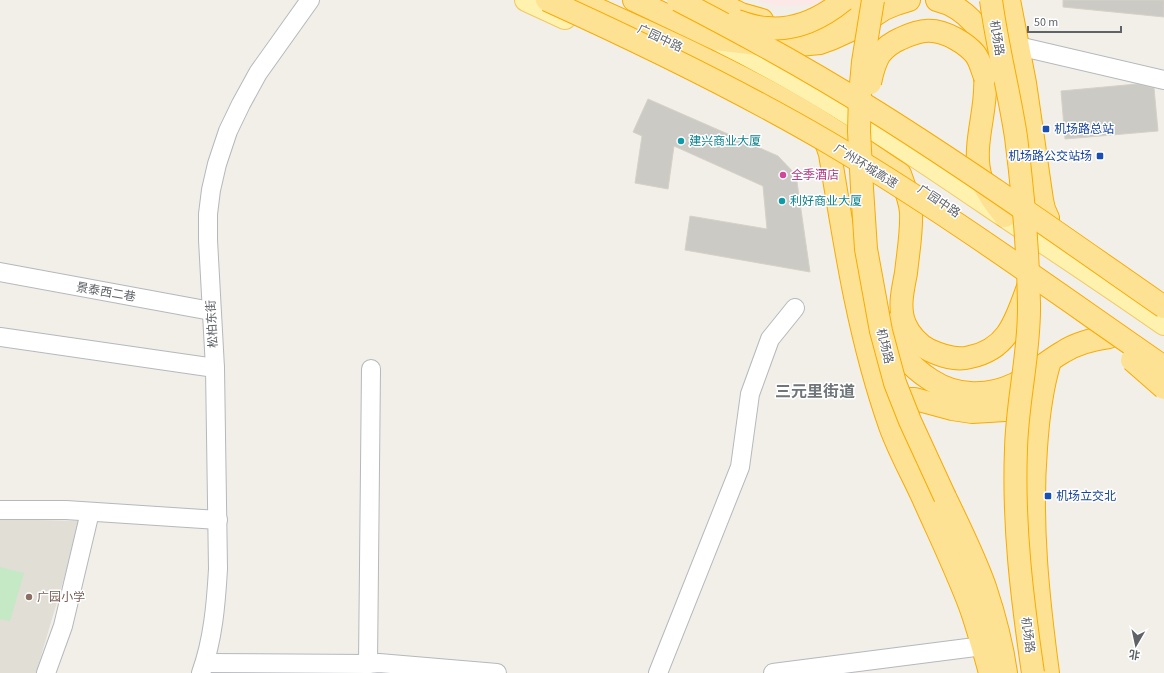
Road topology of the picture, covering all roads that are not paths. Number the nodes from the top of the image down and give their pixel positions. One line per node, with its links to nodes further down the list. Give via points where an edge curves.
1 (310, 0): 37 (street, 松柏东街, via 258,73 228,131 217,164 208,214)
2 (526, 0): 19 (main road)
3 (548, 0): 32 (highway, 广州环城高速, bridge, via 718,81 832,144 976,237)
4 (577, 0): 17 (highway, 广园中路)
5 (634, 0): 18 (highway, 广园中路)
6 (678, 0): 35 (highway, bridge, via 766,46 879,114)
7 (693, 0): 9 (highway, bridge, via 737,21 768,28 804,24 821,17)
8 (712, 0): 10 (highway, via 741,14 761,20 787,23 812,22 846,15)
9 (844, 0)
10 (872, 0): 24 (highway, 机场路, bridge, via 861,79)
11 (909, 0): 18 (highway, via 896,4 843,34 820,43 772,46)
12 (937, 0): 23 (highway, bridge, via 963,13 982,31 995,59)
13 (964, 0): 15 (highway, via 980,6)
14 (991, 0): 23 (highway, 机场路, bridge)
15 (1003, 0)
16 (1009, 0): 20 (highway)
17 (654, 35): 19 (main road); 22 (highway, 广园中路)
18 (716, 38): 27 (main road, 广园中路, via 830,101)
19 (614, 40): 25 (main road, via 720,92)
20 (1018, 46): 21 (street); 28 (highway, via 1042,200)
21 (1164, 80)
22 (800, 109): 25 (highway, via 822,134); 26 (highway, 广园中路)
23 (1011, 110): 32 (highway, 机场路, bridge)
24 (859, 131): 27 (highway, bridge, via 871,78 880,55 891,44 910,34 925,30 944,32 976,55 985,77 986,90 979,146 981,179); 33 (highway, 机场路, bridge, via 864,228)
25 (830, 154): 48 (highway, via 856,307)
26 (900, 174): 32 (highway, via 911,211 902,310 904,323 927,348 950,358 969,358 984,354 1004,339); 42 (main road, 广园中路)
27 (1005, 216): 30 (main road, 广园中路)
28 (1048, 218): 30 (main road); 31 (main road)
29 (0, 272): 37 (street, 景泰西二巷)
30 (1092, 274): 31 (main road); 39 (main road, 广园中路)
31 (1135, 279): 34 (main road); 38 (main road)
32 (1038, 286): 42 (highway, 广州环城高速, bridge); 47 (highway, bridge); 62 (highway, 机场路, bridge, via 1028,332 1016,442 1015,506 1019,568)
33 (876, 300): 43 (highway, bridge, via 895,345 910,364 941,386 977,394 1001,390); 61 (highway, 机场路, bridge, via 881,331 895,383 984,586 993,613)
34 (1164, 300)
35 (1164, 307)
36 (795, 308): 58 (street, via 770,339 750,394 740,468)
37 (211, 311): 44 (street, 松柏东街)
38 (1164, 320)
39 (1164, 324)
40 (0, 337): 44 (street)
41 (1110, 338): 42 (main road); 43 (highway, via 1095,339 1078,345); 46 (main road)
42 (1163, 358)
43 (1050, 361): 49 (highway)
44 (215, 368): 52 (street, 松柏东街)
45 (371, 369): 54 (street)
46 (1164, 377)
47 (1164, 388)
48 (883, 404): 49 (highway, via 916,399 972,412); 53 (highway, via 898,446 970,606)
49 (1039, 408): 63 (highway, via 1033,478 1033,514 1039,601)
50 (0, 510): 51 (street)
51 (90, 512): 52 (street); 56 (street, via 63,626)
52 (218, 520): 55 (street, 松柏东街, via 216,600 212,632)
53 (983, 646): 59 (street); 60 (highway)
54 (368, 664): 55 (street); 57 (street)
55 (203, 668)
56 (46, 673)
57 (497, 673)
58 (658, 673)
59 (773, 673)
60 (990, 673)
61 (1006, 673)
62 (1033, 673)
63 (1048, 673)

